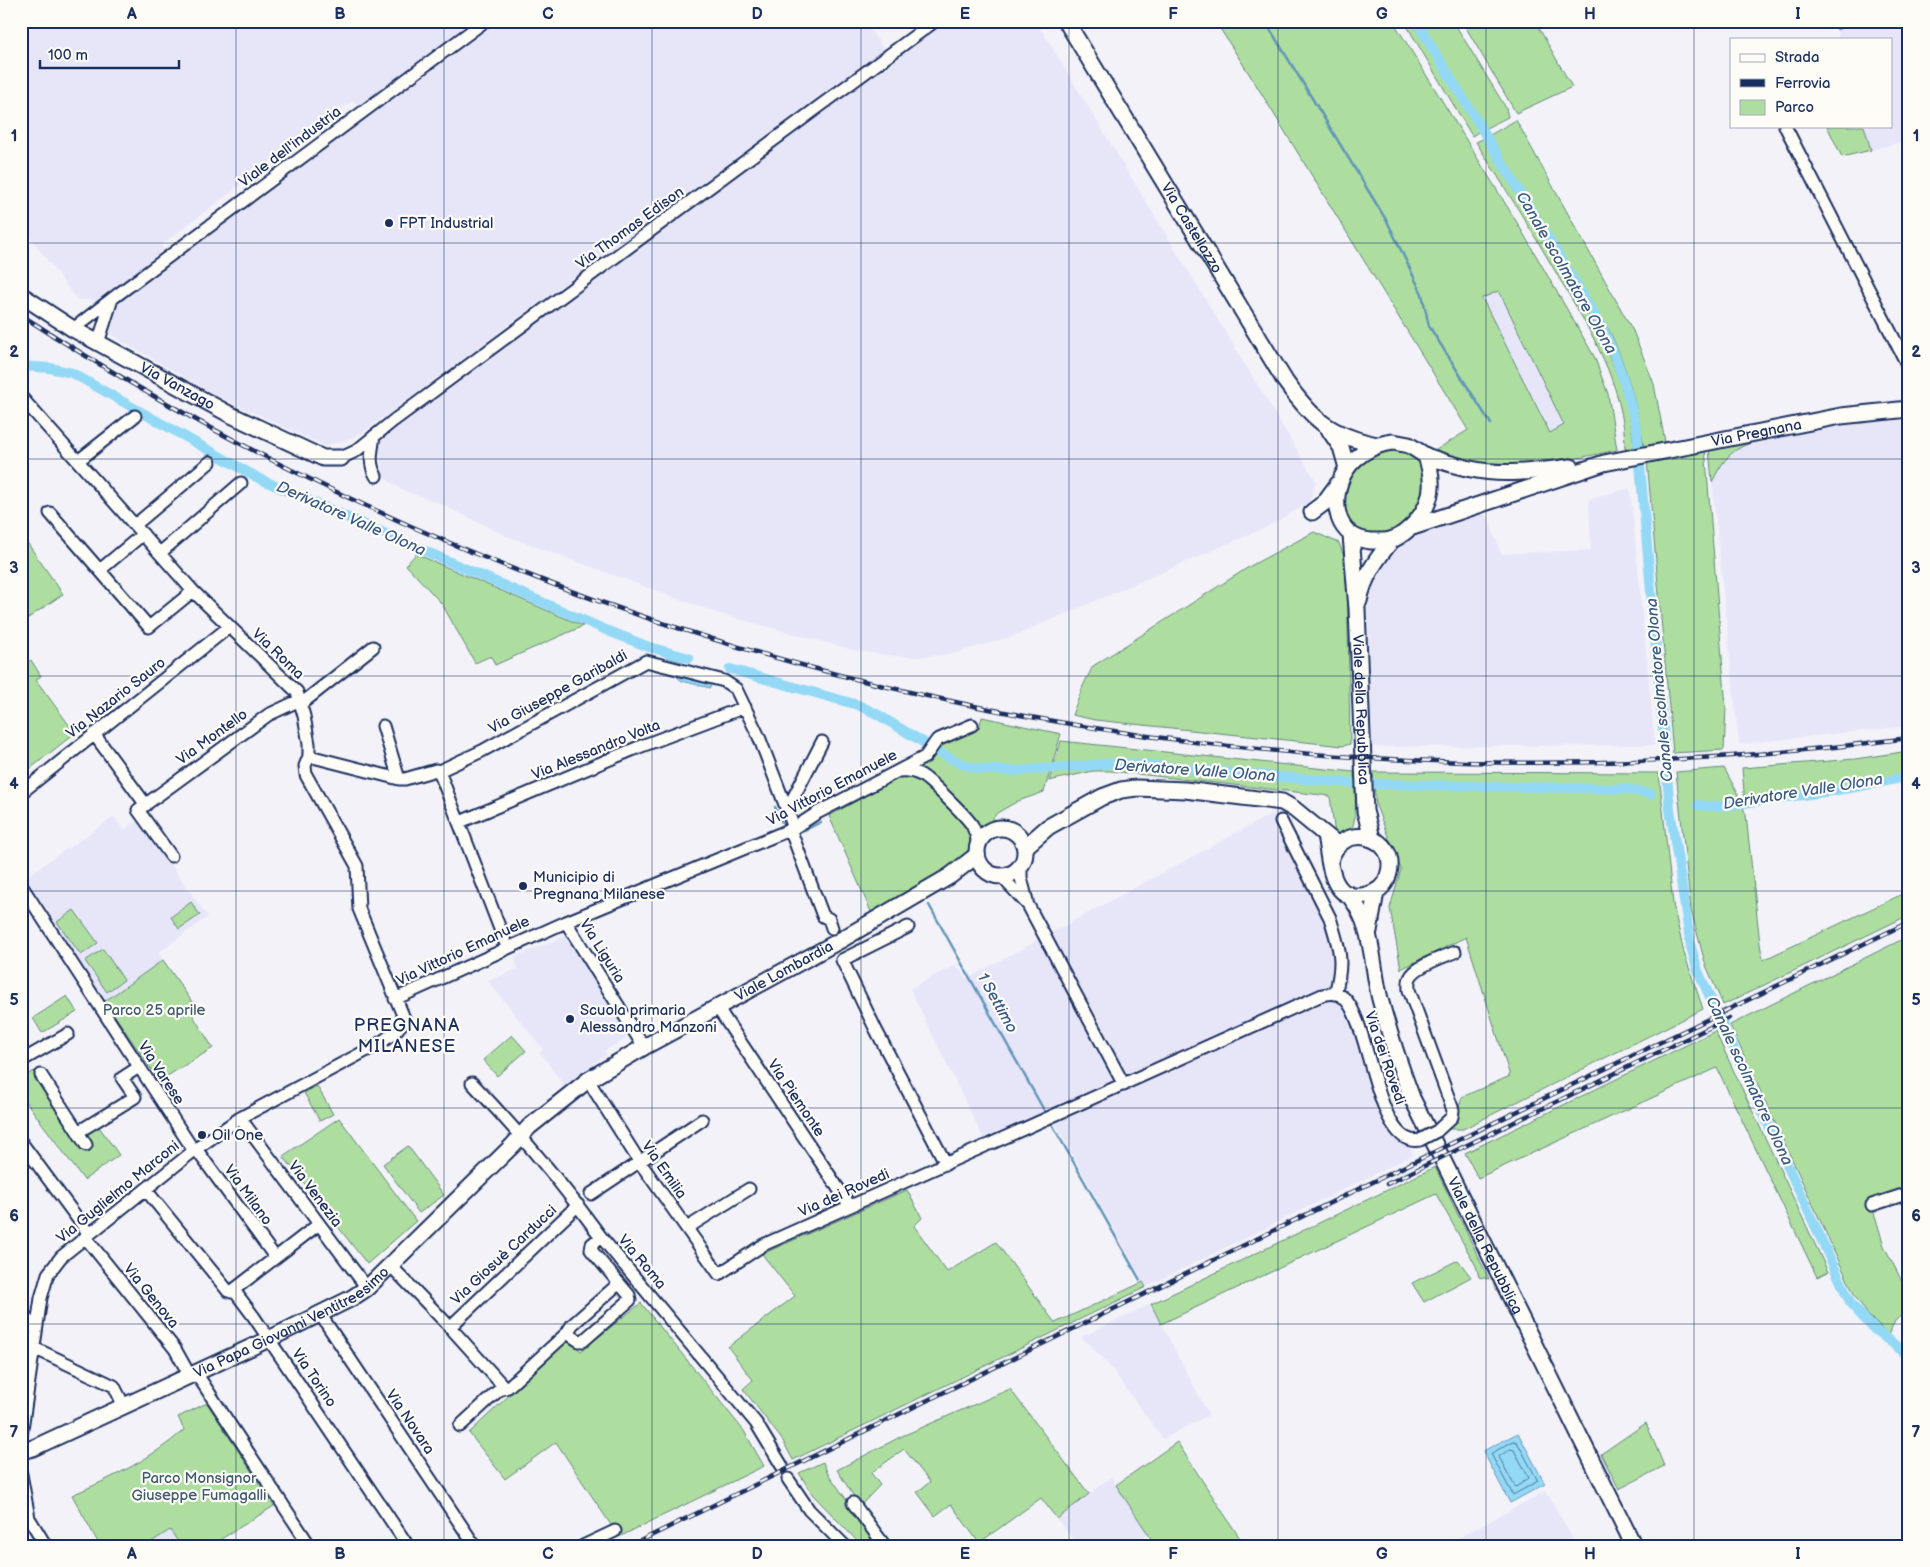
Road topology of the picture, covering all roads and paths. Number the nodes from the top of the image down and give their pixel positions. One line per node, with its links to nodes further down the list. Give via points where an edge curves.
1 (485, 21): 6 (street, Viale dell'industria)
2 (936, 21): 14 (street, Via Thomas Edison)
3 (1066, 21): 13 (street, Via Castellazzo, via 1285,381 1308,411)
4 (1786, 128): 9 (street)
5 (21, 295): 7 (street, Via Vanzago)
6 (112, 298): 7 (street, Viale dell'industria); 8 (street)
7 (73, 329): 8 (street, Via Vanzago)
8 (98, 343): 17 (street, Via Vanzago, via 229,414 311,453 323,458)
9 (1909, 368)
10 (21, 397): 18 (street, Via Roma)
11 (1909, 409): 20 (street, Via Pregnana, via 1862,412)
12 (135, 416): 18 (street)
13 (1327, 428): 15 (street, Via Castellazzo, via 1355,441); 22 (street, Via Castellazzo, via 1341,447)
14 (374, 436): 17 (street, Via Thomas Edison); 23 (street, via 370,460)
15 (1377, 445): 16 (street, via 1402,443); 22 (street, via 1366,450)
16 (1426, 456): 21 (street, Via Pregnana); 28 (street, via 1431,470 1432,492 1426,508)
17 (341, 458)
18 (78, 461): 29 (street, Via Roma)
19 (210, 462): 29 (street)
20 (1604, 462): 21 (street, Via Pregnana, via 1527,472); 25 (street, Via Pregnana)
21 (1479, 470): 25 (street, via 1490,478)
22 (1344, 473): 26 (street, via 1333,493); 30 (street, via 1337,493 1338,513)
23 (376, 476)
24 (241, 483): 32 (street)
25 (1503, 496): 28 (street, Via Pregnana)
26 (1312, 512)
27 (50, 513): 33 (street)
28 (1410, 528): 31 (street)
29 (139, 530): 32 (street, Via Roma); 33 (street)
30 (1351, 535): 31 (street, via 1368,541); 35 (street, Viale della Repubblica)
31 (1393, 539): 35 (street, Viale della Repubblica, via 1367,574)
32 (160, 553): 34 (street, Via Roma)
33 (100, 570): 34 (street, via 149,627)
34 (193, 591): 36 (street, Via Roma)
35 (1357, 609): 51 (street, Viale della Repubblica)
36 (229, 627): 38 (street, Via Roma, via 292,687); 42 (street, Via Nazario Sauro)
37 (373, 647): 38 (street, Via Montello)
38 (300, 702): 44 (street, Via Roma); 49 (street, Via Montello, via 268,716)
39 (745, 707): 45 (street, Via Giuseppe Garibaldi, via 731,685 646,661 482,751); 50 (street, Via Giuseppe Garibaldi); 53 (street, Via Alessandro Volta)
40 (972, 725): 46 (street, Via Vittorio Emanuele, via 931,747 925,757)
41 (384, 726): 47 (street)
42 (94, 734): 48 (street, Via Nazario Sauro); 49 (street)
43 (822, 742): 50 (street)
44 (309, 756): 47 (street, Via Giuseppe Garibaldi); 80 (street, Via Roma, via 306,775 356,866 359,909)
45 (439, 771): 47 (street, Via Giuseppe Garibaldi); 53 (street)
46 (898, 771): 55 (street, Via Vittorio Emanuele); 62 (street, via 909,770 929,781 970,823 976,833)
47 (399, 779)
48 (21, 793)
49 (146, 805): 63 (street, via 138,810)
50 (787, 810): 55 (street, Via Giuseppe Garibaldi)
51 (1365, 811): 58 (street, Viale della Repubblica); 59 (street, Viale della Repubblica)
52 (1281, 821): 79 (street, via 1331,923 1341,966)
53 (460, 822): 77 (street)
54 (1048, 827): 56 (street); 57 (street, via 1102,797 1137,788 1185,790 1282,802); 61 (street)
55 (792, 829): 73 (street, Via Vittorio Emanuele); 75 (street, Via Giuseppe Garibaldi, via 824,916)
56 (1016, 833): 61 (street); 62 (street, via 1008,829 990,830)
57 (1325, 835): 60 (street); 64 (street)
58 (1352, 837): 59 (street); 60 (street)
59 (1372, 838): 70 (street, via 1387,851 1390,860 1387,880)
60 (1338, 845): 64 (street)
61 (1025, 847): 65 (street)
62 (977, 849): 66 (street); 67 (street, Viale Lombardia)
63 (171, 856)
64 (1330, 861): 71 (street, via 1336,885)
65 (1021, 866): 68 (street, via 1013,874); 72 (street)
66 (984, 870): 67 (street, Viale Lombardia); 68 (street)
67 (950, 876): 81 (street, Viale Lombardia)
68 (1002, 877): 72 (street)
69 (21, 886): 86 (street, Via Varese)
70 (1376, 892): 71 (street, via 1363,896); 76 (street, Viale della Repubblica)
71 (1348, 894): 76 (street, Viale della Repubblica, via 1357,904)
72 (1028, 905): 90 (street)
73 (566, 922): 77 (street, Via Vittorio Emanuele); 84 (street, Via Liguria)
74 (908, 927): 101 (street, via 842,960)
75 (832, 928)
76 (1369, 933): 146 (street, Viale della Repubblica, via 1387,1026 1412,1098)
77 (507, 947): 80 (street, Via Vittorio Emanuele)
78 (1455, 952): 79 (street, Via dei Rovedi, bridge, via 1420,968 1409,980 1409,990 1453,1110 1452,1117 1437,1131 1420,1140 1409,1140 1397,1131 1382,1102 1354,1012 1345,998)
79 (1334, 994): 90 (street, Via dei Rovedi, via 1322,995)
80 (395, 999): 82 (street, Via Roma)
81 (717, 1007): 84 (street, Viale Lombardia); 108 (street, Via Piemonte)
82 (403, 1022): 93 (street, Via Guglielmo Marconi, via 375,1046)
83 (68, 1034): 85 (street)
84 (644, 1047): 88 (street, Viale Lombardia)
85 (21, 1061)
86 (139, 1067): 91 (street, Via Varese); 92 (street, via 122,1078)
87 (41, 1074): 95 (street)
88 (588, 1080): 96 (street, Viale Lombardia); 100 (street, Via Emilia)
89 (472, 1084): 96 (street, Via Roma)
90 (1124, 1085): 101 (street, Via dei Rovedi)
91 (151, 1086): 92 (street); 99 (street, Via Varese)
92 (134, 1097): 95 (street)
93 (240, 1118): 99 (street, Via Guglielmo Marconi); 109 (street, Via Venezia)
94 (702, 1120): 100 (street)
95 (78, 1132): 98 (street)
96 (521, 1136): 106 (street, Via Roma); 114 (street, Via Papa Giovanni Ventitreesimo)
97 (21, 1142): 111 (street, Via Genova)
98 (86, 1145)
99 (195, 1150): 103 (street, Via Guglielmo Marconi); 113 (street, Via Milano)
100 (640, 1161): 105 (street); 110 (street, Via Emilia)
101 (946, 1164): 108 (street, Via dei Rovedi)
102 (748, 1188): 110 (street)
103 (146, 1190): 111 (street, Via Guglielmo Marconi); 118 (street, Via Torino)
104 (1909, 1193): 107 (street)
105 (591, 1194)
106 (578, 1205): 112 (street, Via Roma); 121 (street, Via Giosuè Carducci)
107 (1872, 1205)
108 (850, 1206): 115 (street, Via dei Rovedi, via 764,1245)
109 (319, 1224): 113 (street); 117 (street, Via Venezia)
110 (687, 1228): 115 (street, Via Emilia)
111 (87, 1236): 122 (street, Via Guglielmo Marconi, via 61,1257 48,1274); 126 (street, Via Genova)
112 (601, 1237): 116 (street, via 590,1250); 133 (street, Via Roma, via 756,1423)
113 (275, 1257): 118 (street)
114 (390, 1265): 117 (street, Via Papa Giovanni Ventitreesimo); 121 (street)
115 (719, 1274)
116 (618, 1282): 123 (street); 123 (street, via 629,1295 627,1303 582,1341)
117 (367, 1288): 120 (street, Via Papa Giovanni Ventitreesimo)
118 (231, 1292): 124 (street, Via Torino, via 236,1293)
119 (21, 1311): 122 (street)
120 (320, 1314): 124 (street, Via Papa Giovanni Ventitreesimo); 142 (street, Via Novara)
121 (450, 1327): 127 (street)
122 (36, 1330): 125 (street, Via Guglielmo Marconi)
123 (567, 1333): 127 (street)
124 (269, 1339): 126 (street, Via Papa Giovanni Ventitreesimo); 141 (street, Via Torino)
125 (34, 1348): 128 (street, via 114,1386); 129 (street, Via Guglielmo Marconi)
126 (193, 1374): 128 (street, Via Papa Giovanni Ventitreesimo); 140 (street, Via Genova)
127 (505, 1388): 130 (street)
128 (124, 1406): 132 (street, Via Papa Giovanni Ventitreesimo)
129 (24, 1411): 131 (street, Via Guglielmo Marconi)
130 (460, 1426)
131 (21, 1436)
132 (21, 1451)
133 (782, 1466)
134 (21, 1474): 137 (street)
135 (788, 1479): 144 (street, via 809,1510)
136 (853, 1503): 145 (street)
137 (25, 1521): 139 (street)
138 (615, 1531): 143 (street)
139 (46, 1546)
140 (310, 1546)
141 (408, 1546)
142 (475, 1546)
143 (583, 1546)
144 (845, 1546)
145 (885, 1546)
146 (1634, 1546)

